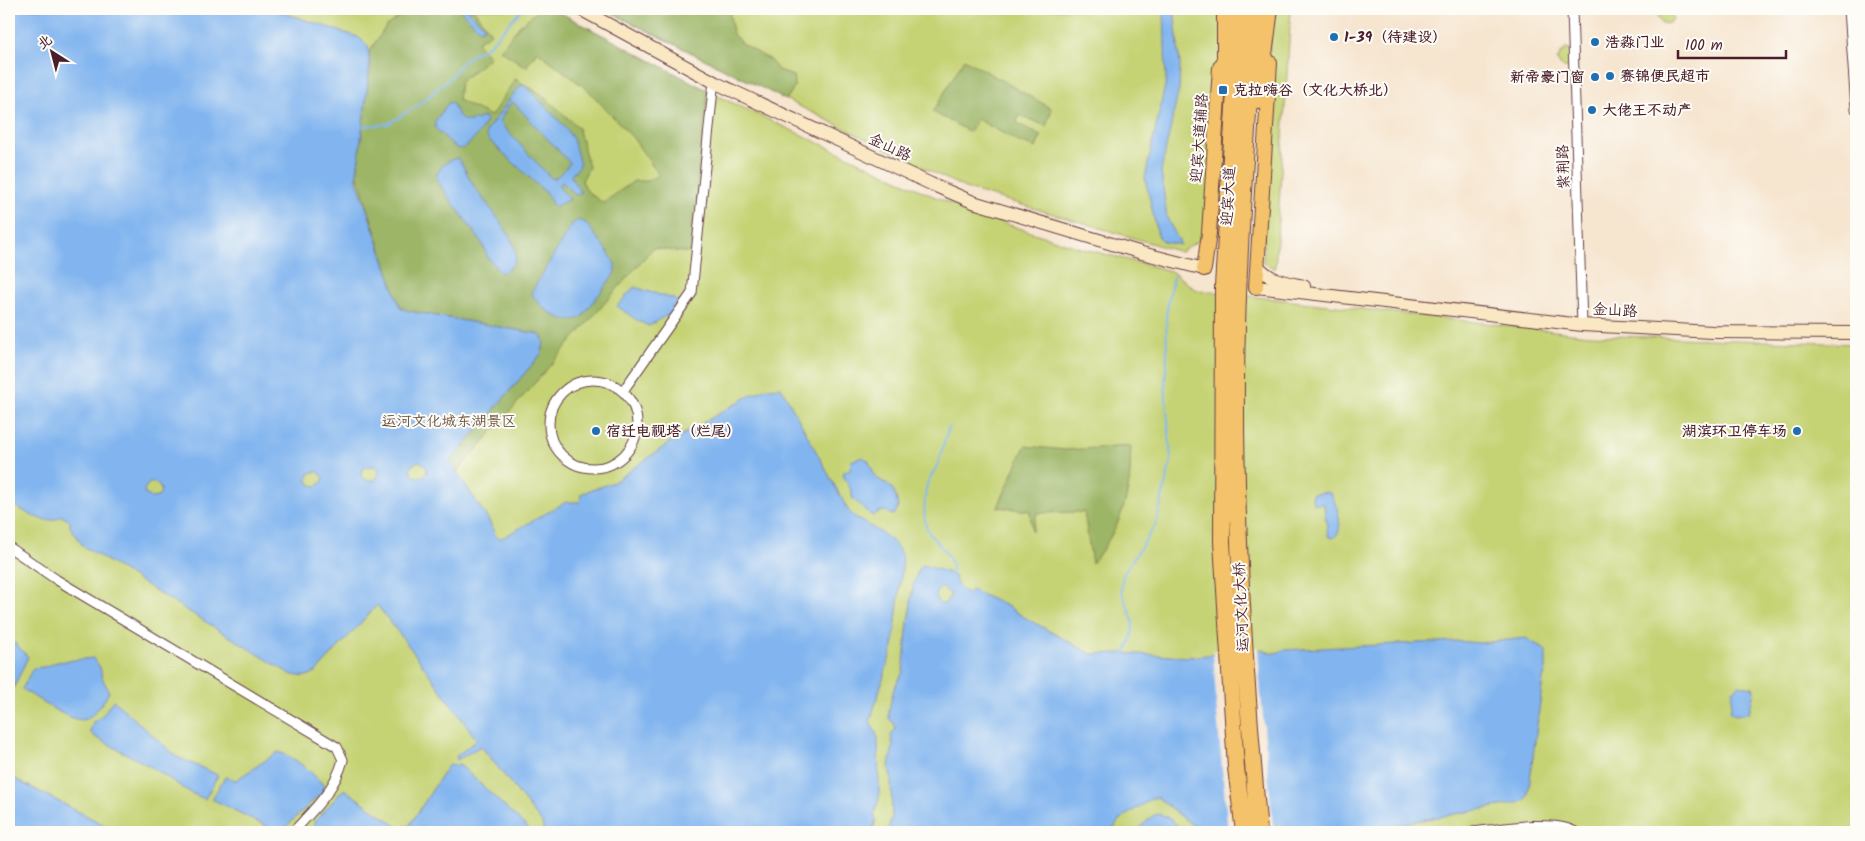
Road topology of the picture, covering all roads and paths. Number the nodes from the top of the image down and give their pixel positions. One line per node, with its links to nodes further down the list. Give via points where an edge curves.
1 (580, 9): 9 (street, 金山路)
2 (1224, 9): 12 (main road, 迎宾大道辅路); 18 (highway, via 1225,137 1218,280)
3 (1240, 9): 8 (highway, 迎宾大道)
4 (1255, 9): 8 (highway, 迎宾大道)
5 (1271, 9): 11 (main road); 15 (highway, via 1254,134)
6 (1572, 9): 16 (street, 紫荆路)
7 (1849, 9): 10 (street)
8 (1244, 60): 15 (highway, 迎宾大道); 18 (highway, 迎宾大道, via 1223,286)
9 (716, 83): 12 (street, 金山路, via 974,202 1142,254); 20 (street, via 692,293)
10 (1856, 109)
11 (1257, 265): 13 (main road); 14 (street, 金山路, via 1264,274 1273,278)
12 (1204, 269)
13 (1256, 287): 14 (street, 金山路)
14 (1373, 300): 16 (street, 金山路)
15 (1237, 324): 19 (highway, 迎宾大道)
16 (1582, 325): 17 (street, 金山路, via 1713,332)
17 (1856, 332)
18 (1222, 333): 19 (highway, 迎宾大道)
19 (1229, 383): 23 (highway, 运河文化大桥, via 1222,542 1236,768); 24 (highway, 运河文化大桥, via 1243,640)
20 (623, 391): 20 (street, via 612,383 584,380 559,394 549,420 550,435 565,458 590,468 616,461 626,452 634,441 637,421 632,402)
21 (9, 547): 22 (street, via 57,580 337,747 343,760 339,775 331,790)
22 (293, 832)
23 (1244, 832)
24 (1259, 832)
25 (1473, 832): 26 (street, via 1526,826 1568,828)
26 (1575, 832)

